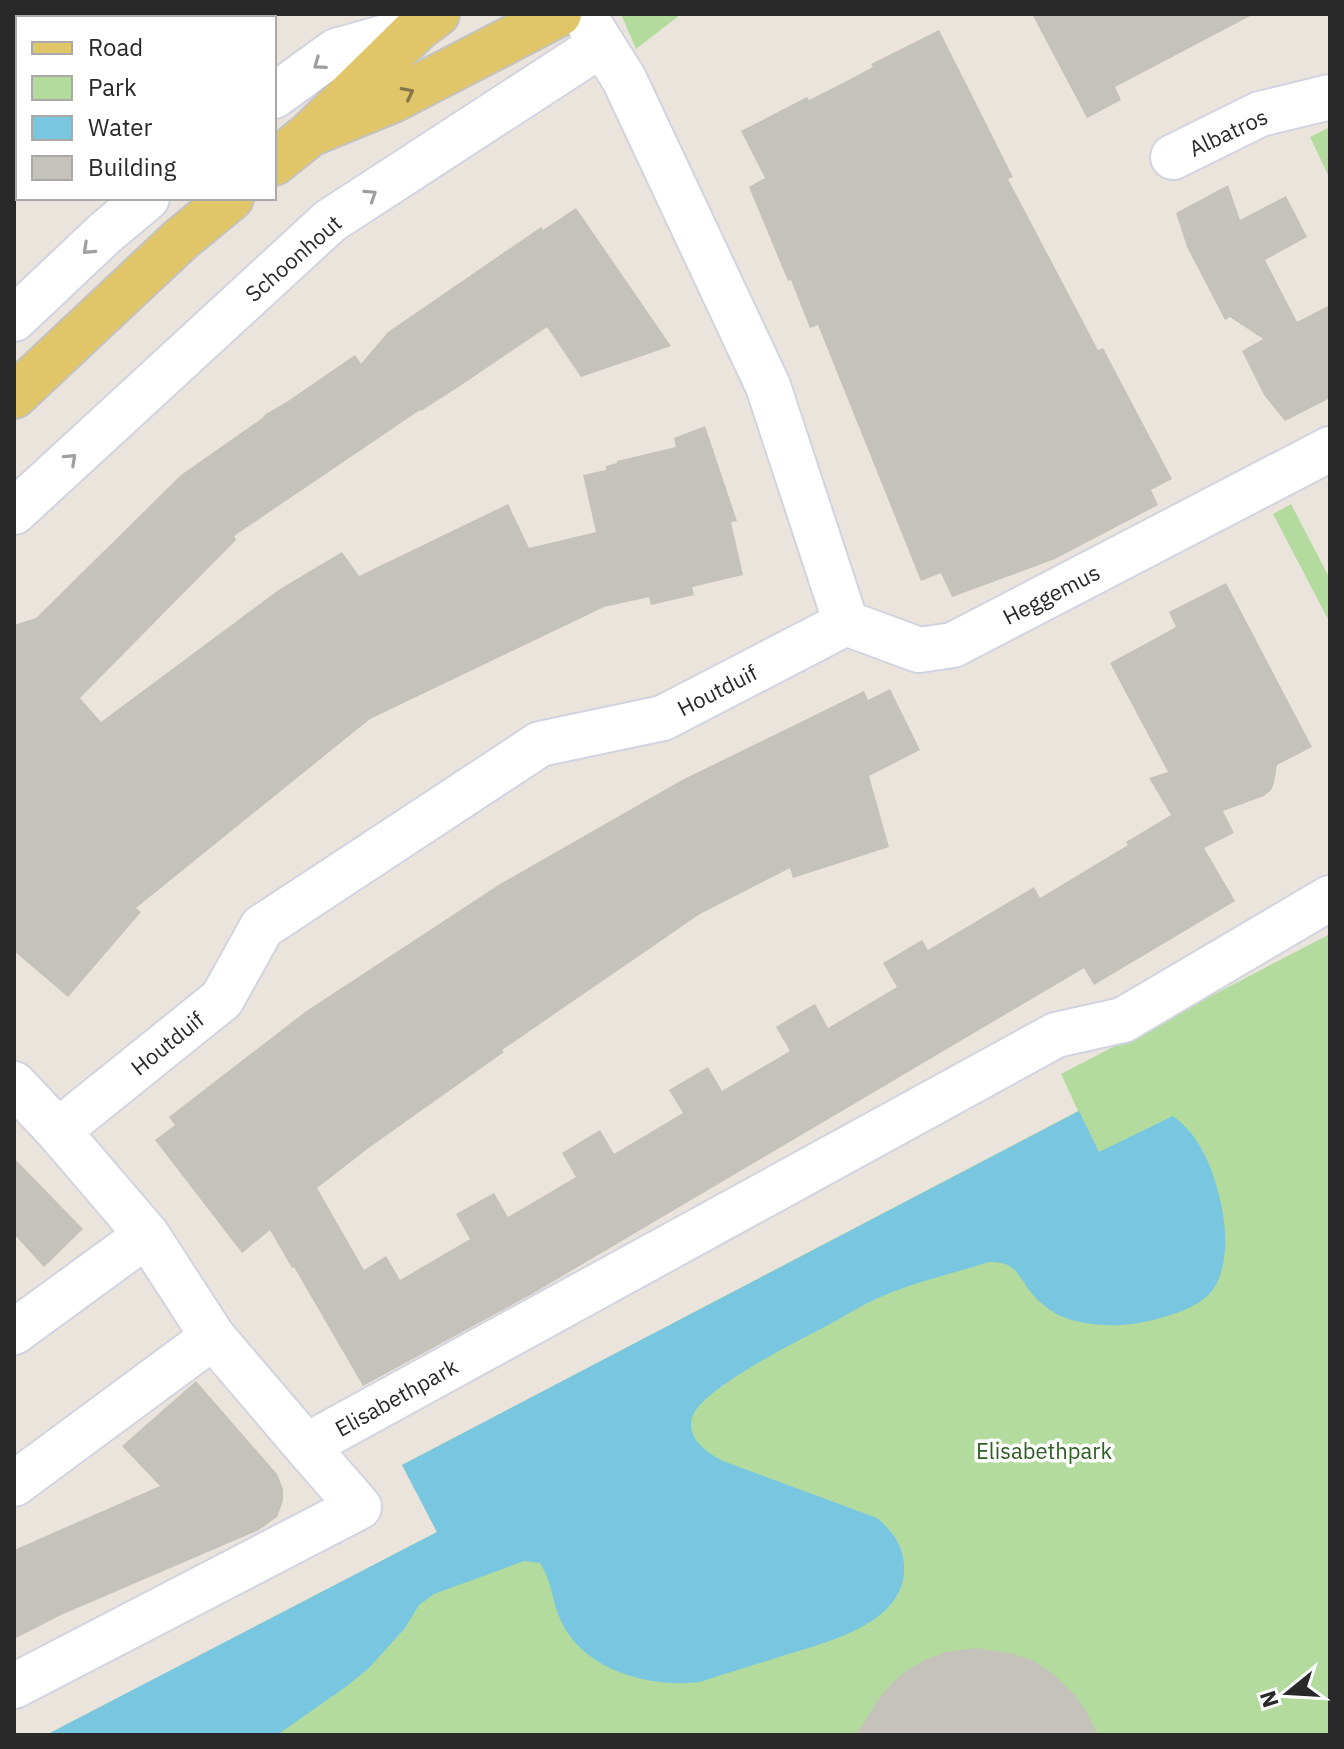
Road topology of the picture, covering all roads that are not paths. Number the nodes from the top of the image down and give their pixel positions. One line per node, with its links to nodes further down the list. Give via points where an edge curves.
1 (559, 14): 6 (main road, one-way to 1, via 393,100)
2 (428, 21): 4 (street, one-way to 4, via 336,51); 6 (main road)
3 (593, 29): 14 (street, Schoonhout, one-way to 3, via 330,221); 15 (street, via 624,79 768,386)
4 (276, 95)
5 (1330, 97): 7 (street, Albatros, via 1260,114)
6 (310, 134): 8 (main road)
7 (1173, 157)
8 (276, 161)
9 (145, 200): 11 (street, one-way to 11)
10 (229, 200): 12 (main road)
11 (14, 319)
12 (14, 396)
13 (1330, 449): 15 (street, Heggemus, via 953,645 919,650)
14 (14, 512)
15 (846, 623): 18 (street, Houtduif, via 663,718 540,744 262,927 222,999)
16 (1330, 898): 22 (street, Elisabethpark, via 1123,1020 1056,1035)
17 (14, 1084): 18 (street)
18 (58, 1131): 19 (street)
19 (147, 1235): 20 (street); 21 (street, Elisabethpark)
20 (14, 1332)
21 (213, 1337): 22 (street, Elisabethpark); 23 (street)
22 (306, 1446): 24 (street, Elisabethpark, via 359,1507)
23 (14, 1484)
24 (14, 1686)

